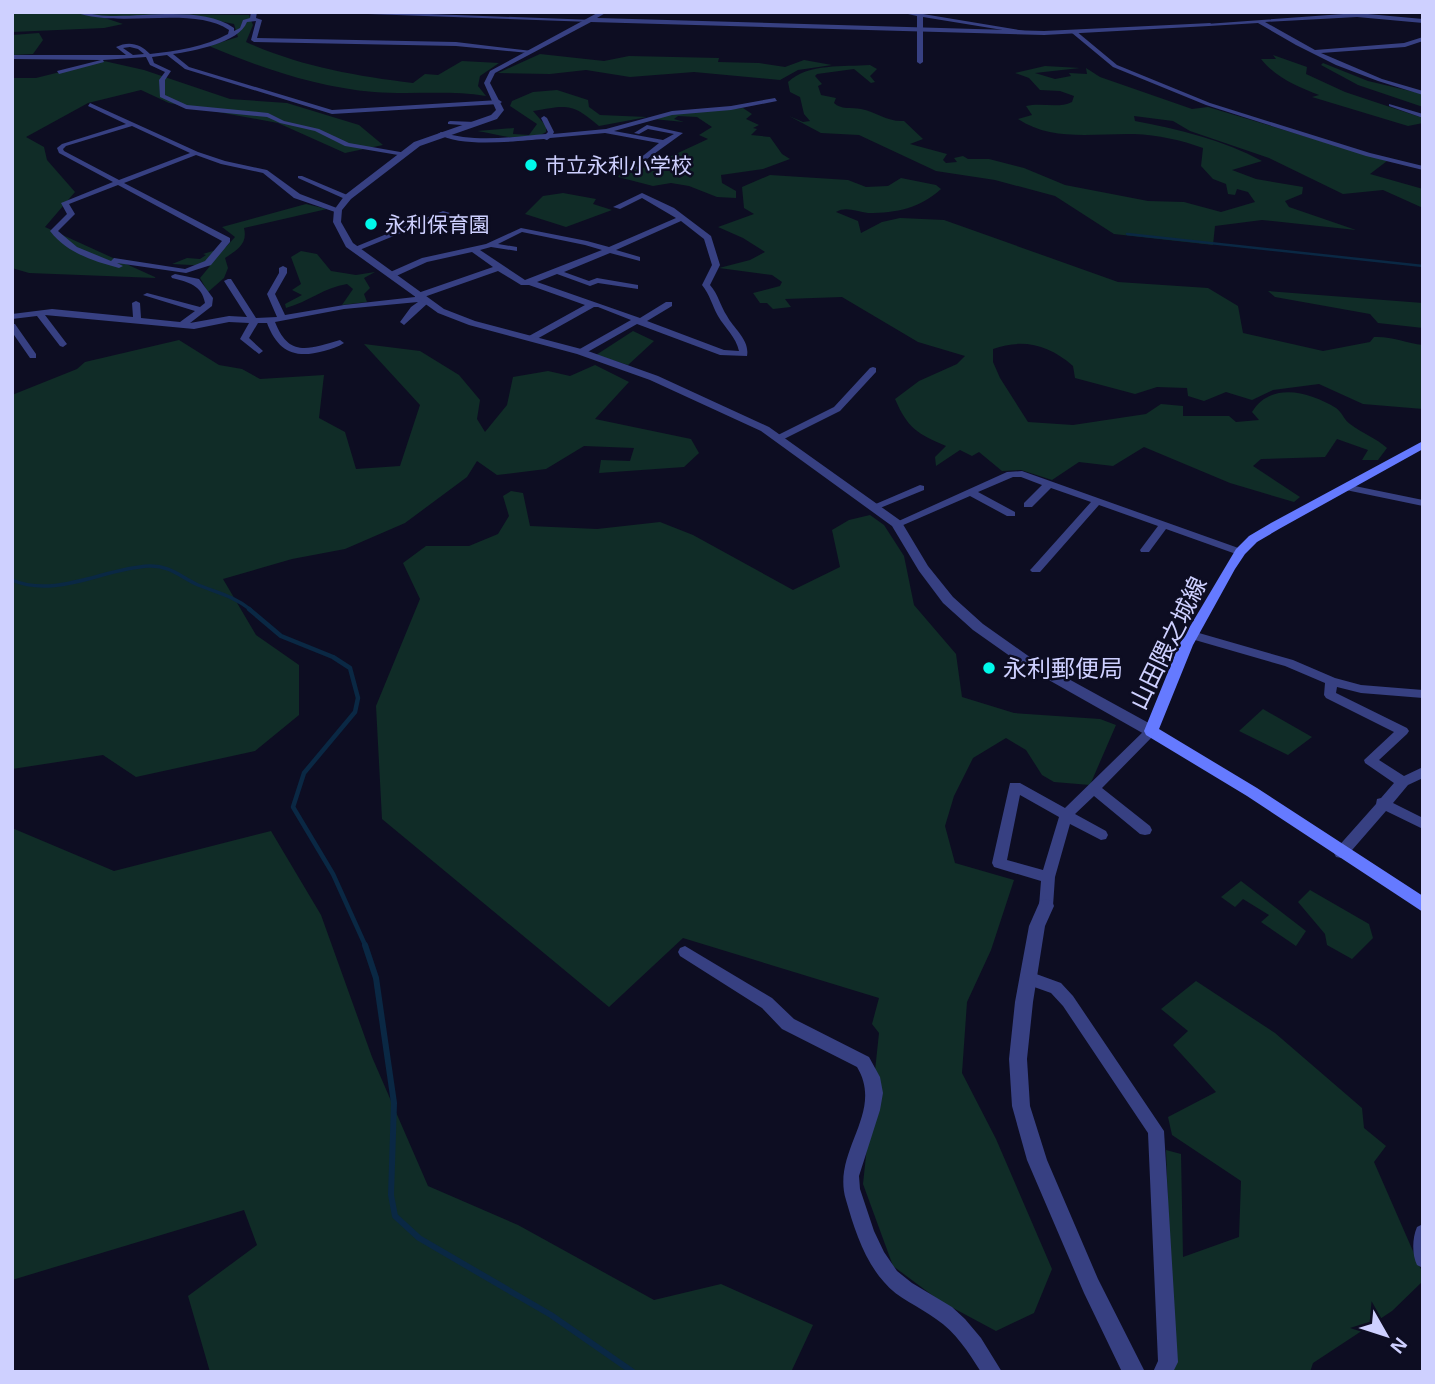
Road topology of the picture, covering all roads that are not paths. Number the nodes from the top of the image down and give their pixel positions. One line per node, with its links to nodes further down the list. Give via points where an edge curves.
1 (76, 12): 14 (street, via 111,18 186,16 224,23 232,29)
2 (313, 12): 7 (street)
3 (604, 12): 7 (street)
4 (901, 12): 5 (street)
5 (919, 14): 11 (street); 13 (street)
6 (254, 15): 14 (street); 16 (street, via 259,20 254,40 456,44)
7 (592, 20): 11 (street); 16 (street)
8 (1259, 21): 9 (street, via 1357,15); 10 (street); 17 (street)
9 (1423, 21)
10 (1209, 24): 12 (street)
11 (918, 30): 13 (street); 23 (street)
12 (1074, 32): 13 (street); 45 (street, via 1115,66 1208,104)
13 (1032, 33)
14 (231, 35): 18 (street)
15 (1423, 39): 17 (street, via 1405,46)
16 (529, 51): 27 (street, via 501,65 488,78)
17 (1312, 52): 25 (street)
18 (169, 54): 19 (street); 27 (street, via 187,68 332,112)
19 (149, 55): 22 (street); 22 (street, via 131,44 119,47); 44 (street, via 152,64 169,71 161,88 169,101 204,110 268,115 347,145)
20 (12, 57): 21 (street)
21 (108, 57): 22 (street); 24 (street)
22 (131, 57)
23 (920, 62)
24 (59, 72)
25 (1423, 93)
26 (775, 100): 34 (street, via 672,113)
27 (499, 104): 30 (street); 36 (street, via 494,117)
28 (90, 105): 35 (street)
29 (1391, 105): 31 (street)
30 (463, 109)
31 (1423, 116)
32 (544, 118): 41 (street, via 551,132)
33 (450, 123): 36 (street)
34 (646, 123): 37 (street); 38 (street); 40 (street); 42 (street, via 680,132)
35 (133, 124): 43 (street); 48 (street, via 60,148)
36 (475, 124): 39 (street)
37 (683, 124)
38 (605, 131): 40 (street); 41 (street)
39 (440, 134): 41 (street, via 469,140); 44 (street)
40 (632, 136): 42 (street)
41 (547, 138)
42 (664, 142): 46 (street, via 638,159)
43 (196, 153): 48 (street); 51 (street, via 265,171 297,196)
44 (404, 154): 49 (street)
45 (1423, 168)
46 (639, 169)
47 (300, 177): 49 (street)
48 (120, 183): 61 (street, via 227,240 208,263 186,271); 75 (street, via 65,204 71,214 54,231 78,251 106,262 196,281 209,299)
49 (348, 197): 51 (street)
50 (617, 207): 53 (street, via 642,195)
51 (338, 211): 55 (street, via 337,222)
52 (446, 213): 55 (street)
53 (682, 218): 58 (street); 81 (street, via 708,238 716,265 706,285 744,346 744,354 723,353)
54 (491, 245): 56 (street); 57 (street); 58 (street, via 521,230)
55 (354, 249): 66 (street)
56 (514, 249)
57 (475, 250): 62 (street); 64 (street)
58 (612, 250): 60 (street); 65 (street)
59 (401, 256): 62 (street)
60 (637, 259)
61 (114, 260)
62 (412, 264): 66 (street)
63 (283, 268): 78 (street, via 271,294)
64 (499, 268): 68 (street); 71 (street)
65 (558, 272): 68 (street); 69 (street, via 590,284 597,280)
66 (391, 275): 71 (street)
67 (228, 281): 82 (street)
68 (530, 282): 74 (street)
69 (635, 287)
70 (147, 295): 75 (street)
71 (422, 298): 78 (street); 83 (street); 86 (street, via 472,323)
72 (136, 303): 79 (street)
73 (669, 304): 81 (street)
74 (592, 305): 81 (street); 86 (street)
75 (200, 310): 84 (street)
76 (40, 314): 77 (street); 79 (street); 88 (street)
77 (12, 317)
78 (282, 319): 80 (street)
79 (137, 320): 84 (street)
80 (268, 321): 82 (street); 87 (street, via 274,335 299,353); 89 (street)
81 (637, 321): 91 (street)
82 (254, 322): 84 (street, via 229,319); 90 (street, via 244,339)
83 (404, 322)
84 (182, 325)
85 (12, 326): 92 (street)
86 (532, 338): 91 (street)
87 (340, 343)
88 (64, 344)
89 (268, 345)
90 (259, 351)
91 (581, 352): 94 (street, via 665,383)
92 (33, 356)
93 (873, 370): 94 (street, via 837,409)
94 (779, 438): 103 (street)
95 (1423, 444): 97 (main road, 山田隈之城線)
96 (1049, 484): 99 (street, via 1012,474); 100 (street); 102 (street)
97 (1345, 487): 101 (street); 108 (main road, 山田隈之城線, via 1253,539)
98 (920, 488): 103 (street)
99 (970, 492): 104 (street); 105 (street)
100 (1097, 501): 106 (street); 109 (street)
101 (1423, 503)
102 (1028, 505)
103 (876, 506): 105 (street)
104 (1011, 514)
105 (897, 524): 113 (street, via 948,600 978,627 1029,663)
106 (1164, 525): 107 (street); 108 (street)
107 (1145, 550)
108 (1240, 552): 110 (main road, 山田隈之城線)
109 (1037, 570)
110 (1192, 635): 111 (street, via 1289,663); 113 (main road, 山田隈之城線)
111 (1331, 681): 112 (street, via 1361,689); 115 (street, via 1329,695 1403,731 1370,760)
112 (1423, 694)
113 (1151, 731): 116 (street); 122 (main road, 山田隈之城線)
114 (1423, 772): 115 (street)
115 (1403, 782): 117 (street)
116 (1094, 789): 118 (street); 120 (street)
117 (1382, 803): 119 (street); 122 (street)
118 (1066, 815): 121 (street); 123 (street); 123 (street, via 1015,786 999,863)
119 (1423, 824)
120 (1145, 830)
121 (1101, 835)
122 (1341, 853): 124 (main road, 山田隈之城線)
123 (1048, 877): 125 (street)
124 (1420, 898)
125 (1046, 906): 127 (street, via 1037,926)
126 (685, 952): 130 (street, via 767,1003 788,1024 863,1062 872,1072 869,1122 849,1186 873,1247 888,1274 904,1290 952,1319)
127 (1028, 978): 131 (street, via 1018,1059 1021,1106 1037,1160); 132 (street, via 1056,988 1068,1001 1156,1131 1168,1362)
128 (1423, 1233): 129 (street)
129 (1423, 1259)
130 (992, 1372)
131 (1134, 1372)
132 (1163, 1372)

